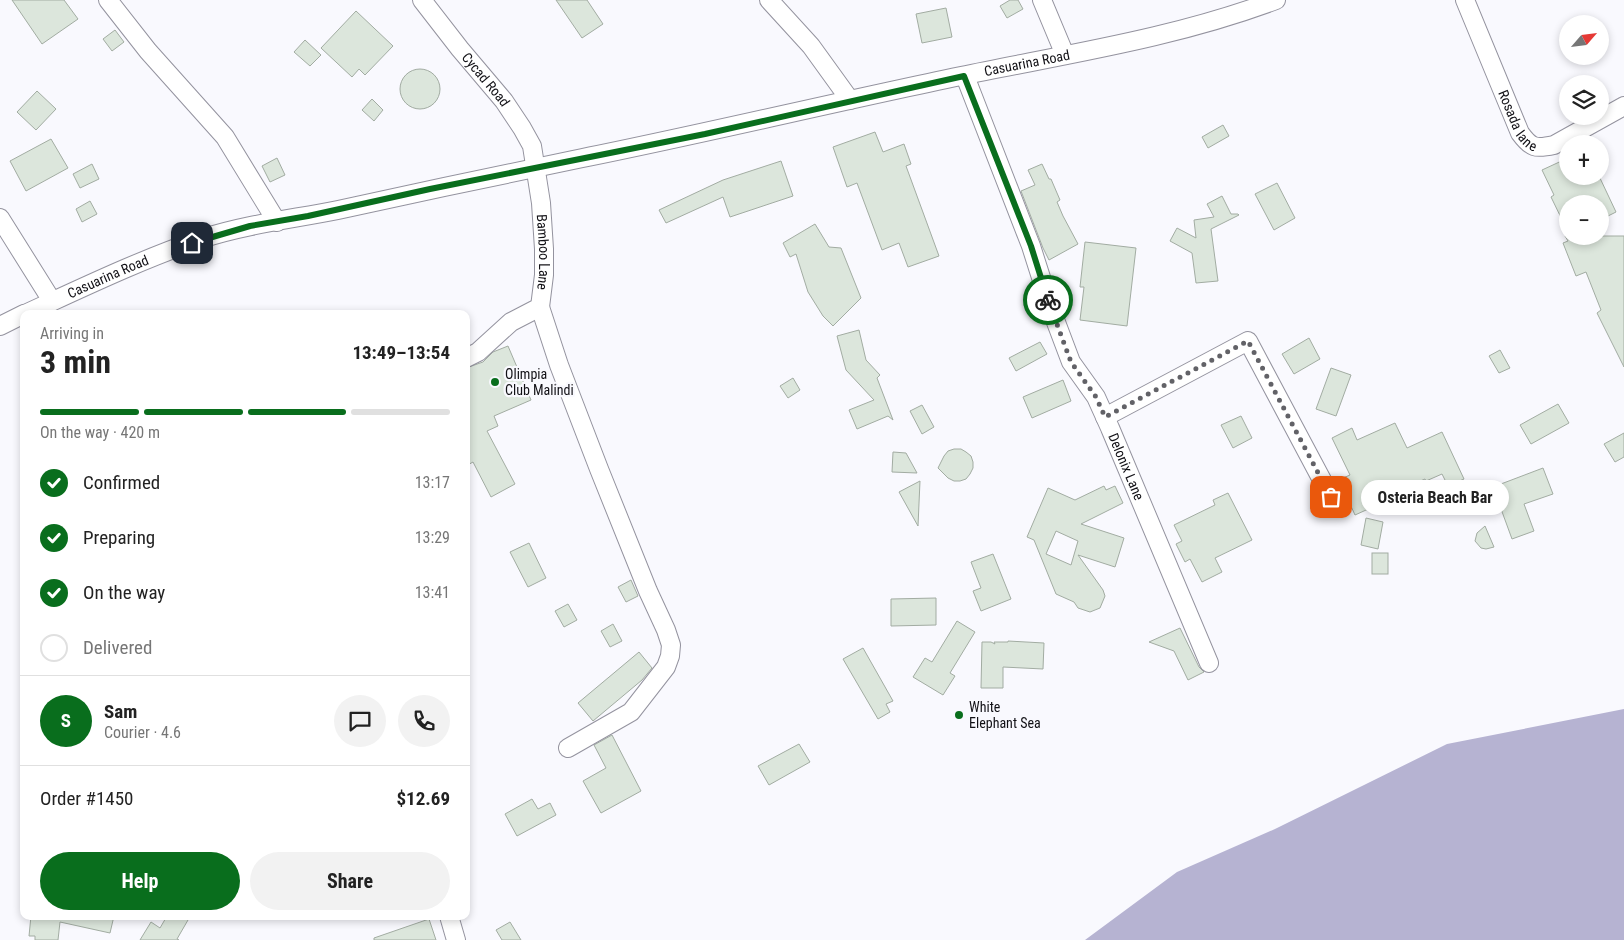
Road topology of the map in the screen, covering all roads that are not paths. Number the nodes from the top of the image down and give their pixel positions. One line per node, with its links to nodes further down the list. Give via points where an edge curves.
1 (108, 0): 13 (street, via 148,51 225,137)
2 (422, 0): 11 (street, Cycad Road, via 504,101 532,146)
3 (769, 0): 9 (street, via 811,46)
4 (1042, 0): 7 (street)
5 (1276, 0): 7 (street, Casuarina Road, via 1194,27)
6 (1465, 0): 10 (street, Rosada lane, via 1520,133 1534,147 1554,145)
7 (1064, 55): 8 (street, Casuarina Road)
8 (964, 76): 9 (street, Casuarina Road); 20 (street, Delonix Lane, via 1031,246 1071,362 1096,397)
9 (850, 100): 11 (street, Casuarina Road, via 705,134)
10 (1624, 106)
11 (536, 168): 13 (street, Casuarina Road); 15 (street, Bamboo Lane, via 542,203 544,249)
12 (0, 218): 14 (street)
13 (278, 222): 14 (street, Casuarina Road, via 205,238 118,271)
14 (52, 301): 16 (street, Casuarina Road)
15 (540, 307): 19 (street, Bamboo Lane, via 511,322); 23 (street, via 599,470 670,645 666,667 631,712)
16 (33, 310)
17 (20, 316): 18 (street, Casuarina Road)
18 (0, 326)
19 (470, 356)
20 (1105, 417): 21 (street, via 1248,341); 22 (street, Delonix Lane)
21 (1331, 497)
22 (1209, 663)
23 (568, 748)
24 (449, 920): 25 (street)
25 (456, 940)

